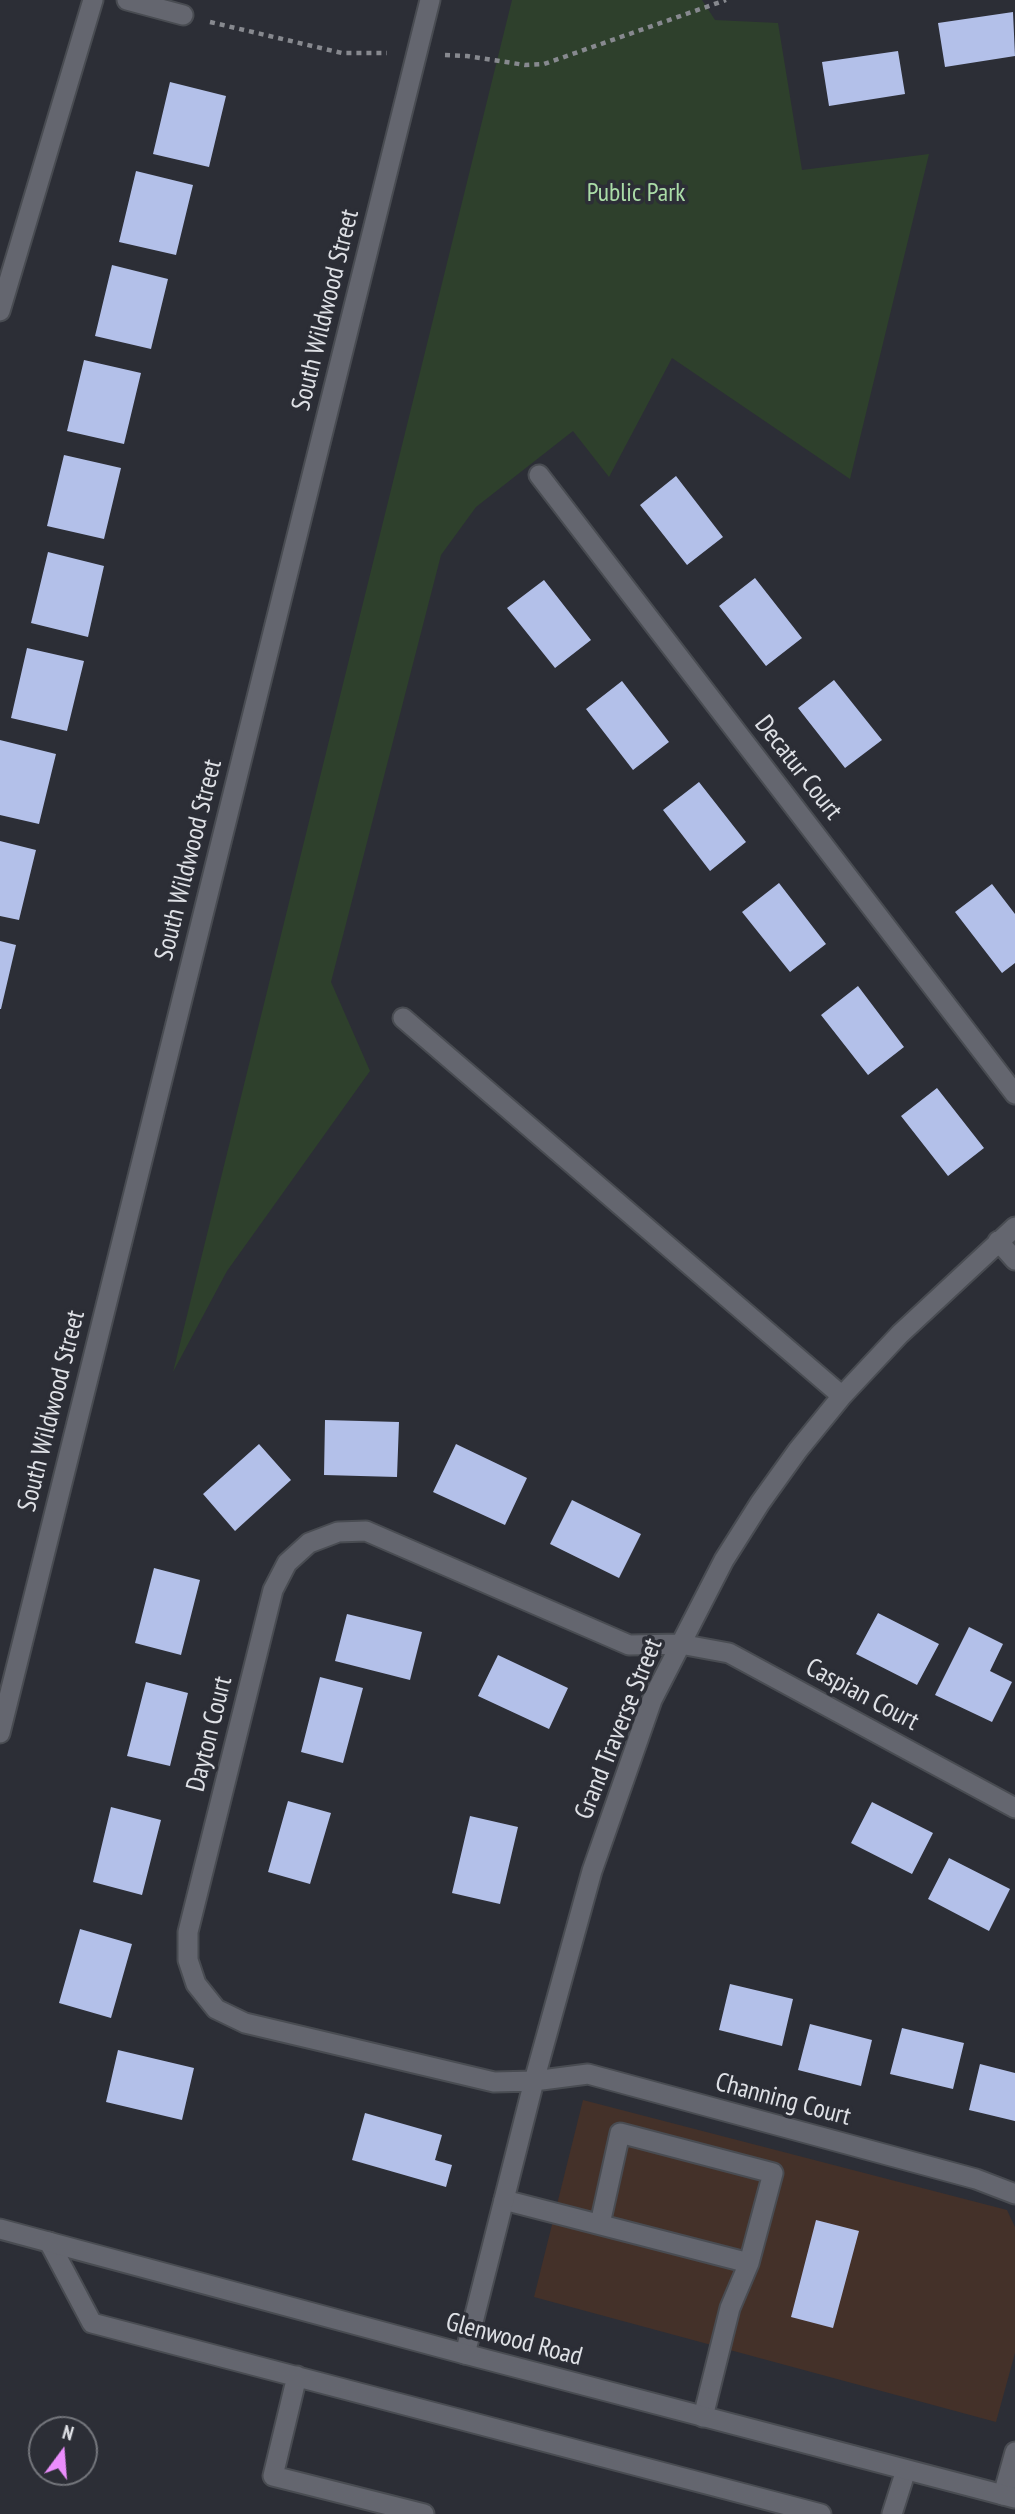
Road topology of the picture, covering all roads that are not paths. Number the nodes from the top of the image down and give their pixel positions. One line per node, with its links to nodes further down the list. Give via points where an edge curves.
1 (93, 0): 5 (street)
2 (127, 0): 4 (street)
3 (430, 0): 14 (street, South Wildwood Street)
4 (183, 15)
5 (0, 311)
6 (540, 475): 8 (street, Decatur Court)
7 (403, 1018): 12 (street)
8 (1015, 1094)
9 (1015, 1227): 10 (street, Grand Traverse Street)
10 (999, 1241): 11 (street); 12 (street, Grand Traverse Street)
11 (1015, 1260)
12 (842, 1396): 13 (street, Grand Traverse Street, via 760,1503)
13 (680, 1644): 15 (street, Caspian Court, via 729,1653); 16 (street, Grand Traverse Street, via 653,1700 592,1871); 16 (street, Dayton Court, via 629,1645 366,1531 338,1532 309,1543 287,1563 273,1590 188,1932 188,1960 196,1984 216,2009 245,2023 494,2082)
14 (0, 1733)
15 (1015, 1808)
16 (534, 2081): 17 (street, Channing Court, via 588,2074 976,2179); 18 (street, Grand Traverse Street)
17 (1015, 2194)
18 (504, 2200): 19 (street); 23 (street, Grand Traverse Street)
19 (600, 2224): 22 (street); 22 (street, via 620,2133 773,2173)
20 (0, 2229): 21 (street, Glenwood Road)
21 (49, 2242): 23 (street, Glenwood Road); 24 (street, via 92,2323)
22 (749, 2263): 25 (street, via 730,2308)
23 (465, 2354): 25 (street, Glenwood Road)
24 (297, 2376): 29 (street, via 273,2476); 30 (street)
25 (703, 2417): 27 (street, Glenwood Road)
26 (1015, 2452): 28 (street)
27 (906, 2470): 28 (street, Glenwood Road); 31 (street)
28 (1009, 2497)
29 (424, 2514)
30 (821, 2514)
31 (892, 2514)

